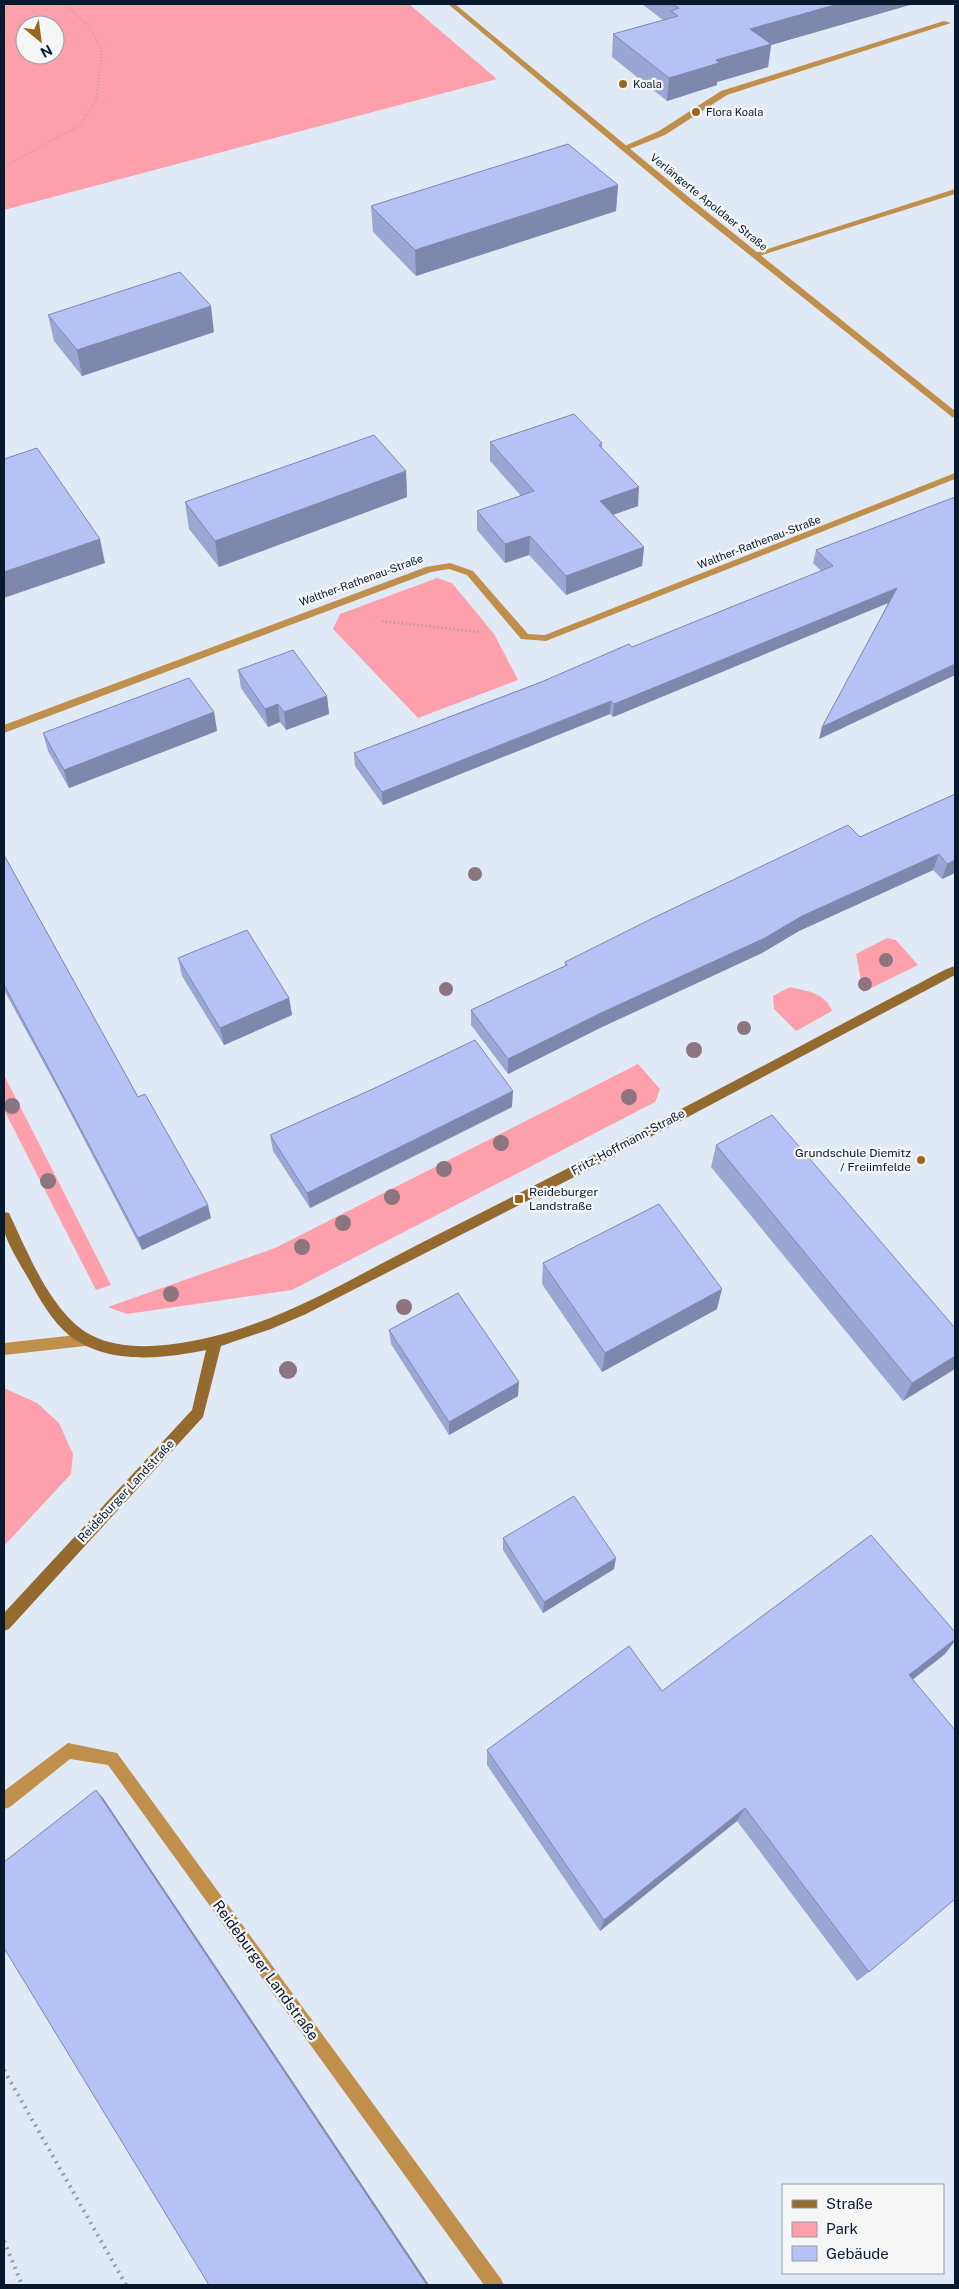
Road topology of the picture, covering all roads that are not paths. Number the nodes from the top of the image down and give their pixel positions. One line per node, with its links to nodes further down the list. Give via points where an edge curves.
1 (451, 4): 3 (street, Verlängerte Apoldaer Straße)
2 (947, 23): 3 (street, via 724,93 662,134)
3 (624, 148): 5 (street, Verlängerte Apoldaer Straße)
4 (955, 191): 5 (street)
5 (756, 254): 6 (street, Verlängerte Apoldaer Straße)
6 (955, 415)
7 (955, 476): 8 (street, Walther-Rathenau-Straße, via 546,638 525,637 470,573 450,566 429,568)
8 (4, 729)
9 (955, 970): 12 (street, Fritz-Hoffmann-Straße, via 310,1306)
10 (4, 1217): 11 (street, via 43,1294 61,1318)
11 (85, 1340): 12 (street, Fritz-Hoffmann-Straße, via 123,1351 161,1352); 13 (street)
12 (215, 1342): 14 (street, Reideburger Landstraße, via 198,1413)
13 (4, 1349)
14 (4, 1624)
15 (4, 1802): 16 (street, Reideburger Landstraße, via 68,1751 112,1758)
16 (495, 2285)

